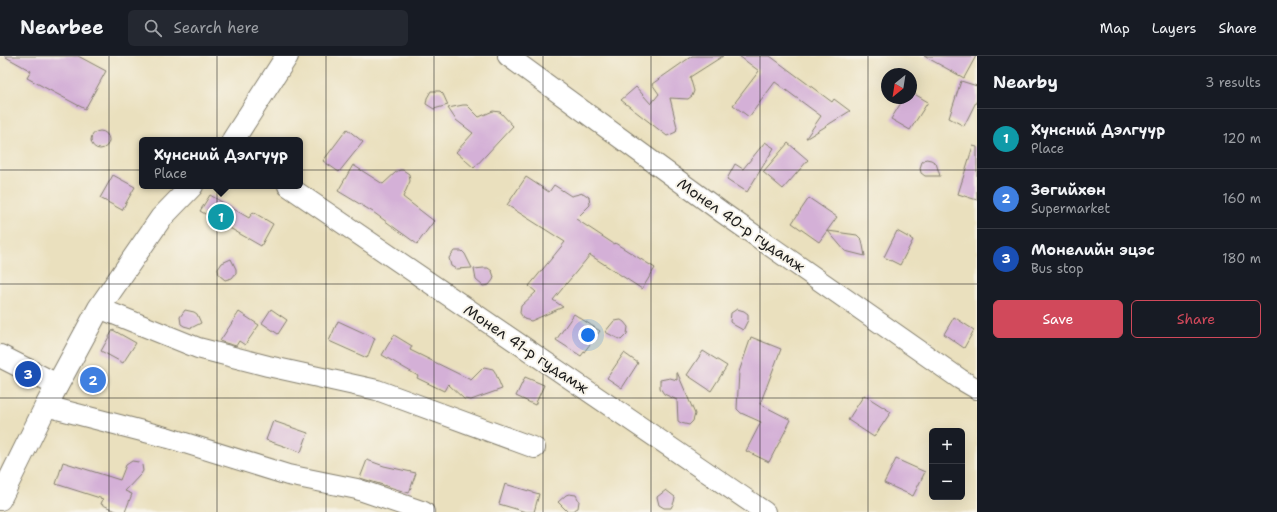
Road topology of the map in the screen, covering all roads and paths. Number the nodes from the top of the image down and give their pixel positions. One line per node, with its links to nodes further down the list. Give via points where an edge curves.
1 (287, 56): 3 (main road)
2 (508, 56): 9 (street, Монел 40-р гудамж, via 723,213 954,375)
3 (235, 137)
4 (189, 189): 6 (main road, via 161,218)
5 (292, 189): 14 (street, Монел 41-р гудамж)
6 (99, 308): 8 (main road); 11 (street, via 198,348 377,390)
7 (0, 356): 8 (main road)
8 (57, 385): 10 (main road)
9 (977, 388)
10 (46, 406): 12 (main road); 13 (street, via 169,438 288,474 357,488)
11 (536, 448)
12 (0, 499)
13 (424, 512)
14 (765, 512)

